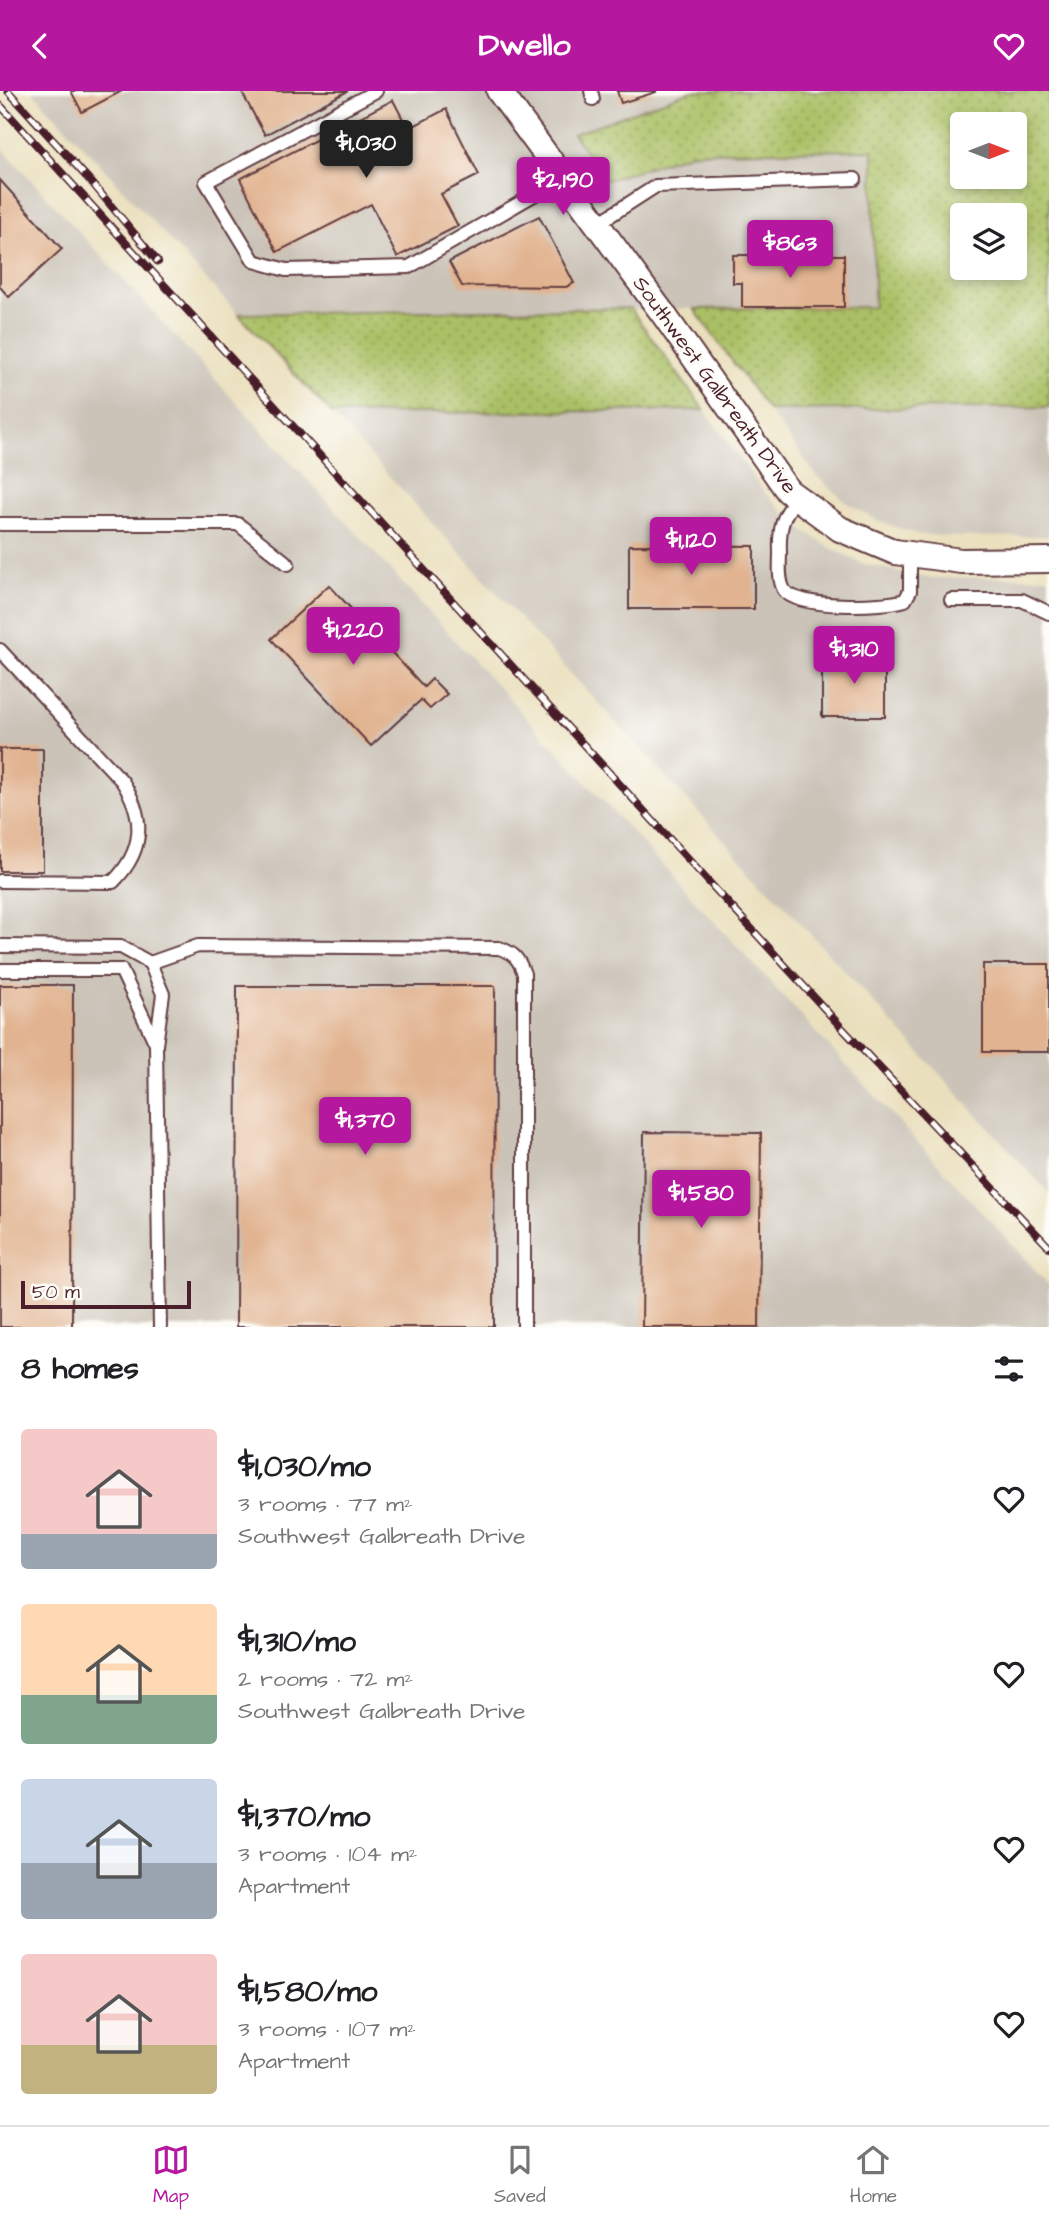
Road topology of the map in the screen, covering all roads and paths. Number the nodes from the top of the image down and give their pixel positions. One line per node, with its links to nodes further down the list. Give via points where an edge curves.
1 (376, 91): 3 (lane, via 206,182 254,261 286,270 409,267)
2 (499, 91): 3 (street, Southwest Galbreath Drive)
3 (563, 178): 5 (street, Southwest Galbreath Drive)
4 (855, 179): 5 (lane, via 656,186)
5 (597, 224): 6 (street, Southwest Galbreath Drive)
6 (797, 498): 8 (street, Southwest Galbreath Drive, via 840,529); 8 (lane, via 779,528 780,576 785,591 799,601 889,605 905,600)
7 (0, 524): 10 (lane, via 238,524)
8 (910, 554): 9 (street, Southwest Galbreath Drive, via 961,561)
9 (1049, 560)
10 (288, 564)
11 (951, 600): 12 (lane, via 1022,600)
12 (1049, 613)
13 (0, 650): 14 (lane, via 122,781 134,801 139,828 135,851 113,882)
14 (0, 881)
15 (0, 946): 16 (lane, via 121,947)
16 (150, 963): 18 (lane, via 163,994); 20 (lane, via 198,946 499,948 511,952 524,974)
17 (0, 970): 18 (lane, via 121,970)
18 (156, 1045): 19 (lane)
19 (160, 1327)
20 (524, 1327)

